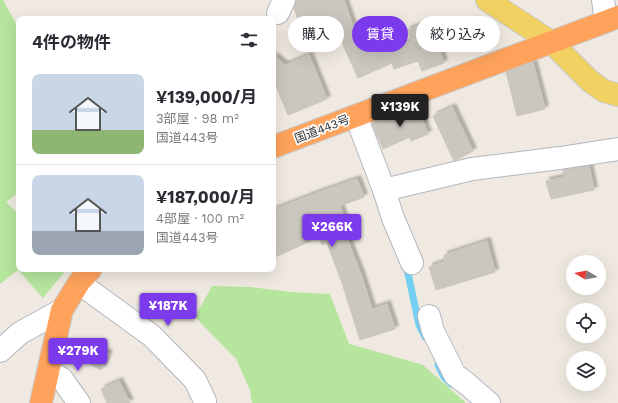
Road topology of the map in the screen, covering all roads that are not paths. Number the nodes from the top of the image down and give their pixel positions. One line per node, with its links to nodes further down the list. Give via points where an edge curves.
1 (486, 0): 4 (main road)
2 (603, 0): 3 (street)
3 (612, 19): 4 (highway, 国道443号)
4 (551, 42): 5 (main road, via 590,81 604,91); 6 (highway, 国道443号)
5 (618, 95)
6 (356, 116): 7 (highway, 国道443号); 9 (street)
7 (276, 147)
8 (618, 149): 9 (street, via 472,169)
9 (384, 190): 10 (street)
10 (412, 263)
11 (85, 276): 12 (highway); 18 (street, via 152,336 195,380)
12 (62, 310): 14 (street, via 20,333); 15 (highway)
13 (429, 316): 19 (street, via 433,331 455,375)
14 (0, 351)
15 (48, 370): 16 (highway); 17 (street, via 62,379)
16 (40, 403)
17 (79, 403)
18 (205, 403)
19 (489, 403)

